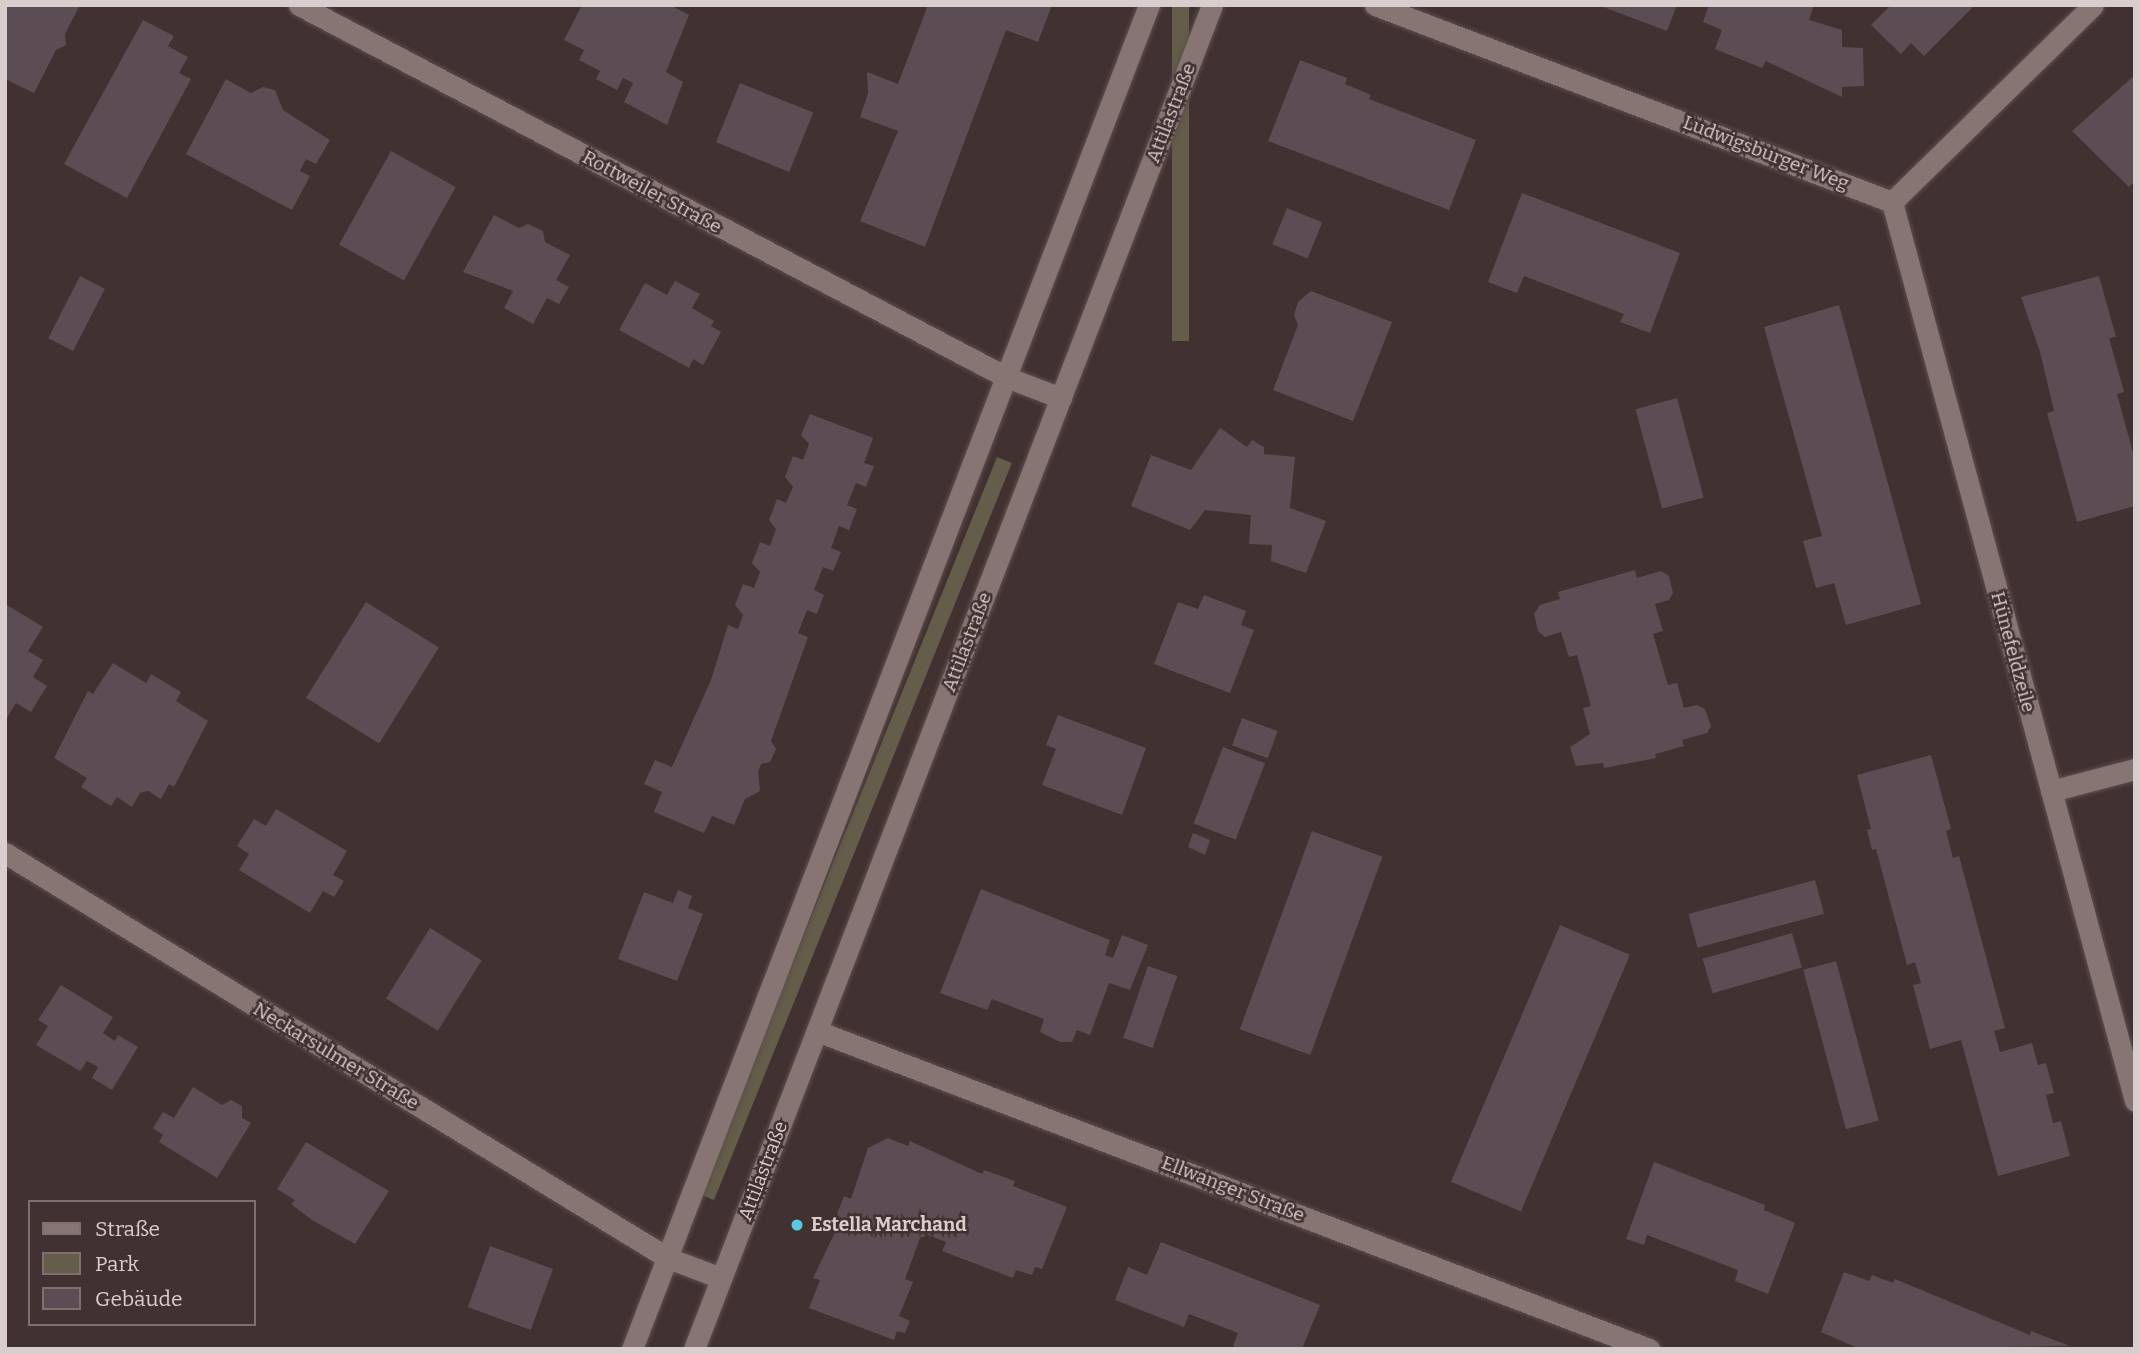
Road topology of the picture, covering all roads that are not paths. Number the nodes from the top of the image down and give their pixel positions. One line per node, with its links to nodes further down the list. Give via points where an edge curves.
1 (299, 5): 7 (street, Rottweiler Straße)
2 (1149, 5): 7 (street)
3 (1212, 5): 8 (street, Attilastraße)
4 (1375, 5): 6 (street, Ludwigsburger Weg)
5 (2093, 5): 6 (street)
6 (1892, 202): 10 (street, Hünefeldzeile)
7 (1006, 377): 8 (street, Rottweiler Straße); 14 (street)
8 (1061, 398): 12 (street, Attilastraße)
9 (2135, 769): 10 (street)
10 (2051, 792): 13 (street, Hünefeldzeile)
11 (5, 853): 14 (street, Neckarsulmer Straße)
12 (817, 1031): 15 (street, Attilastraße); 16 (street, Ellwanger Straße)
13 (2135, 1101)
14 (668, 1258): 15 (street); 17 (street)
15 (721, 1278): 18 (street, Attilastraße)
16 (1597, 1339): 19 (street, Ellwanger Straße)
17 (632, 1349)
18 (694, 1349)
19 (1649, 1349)

